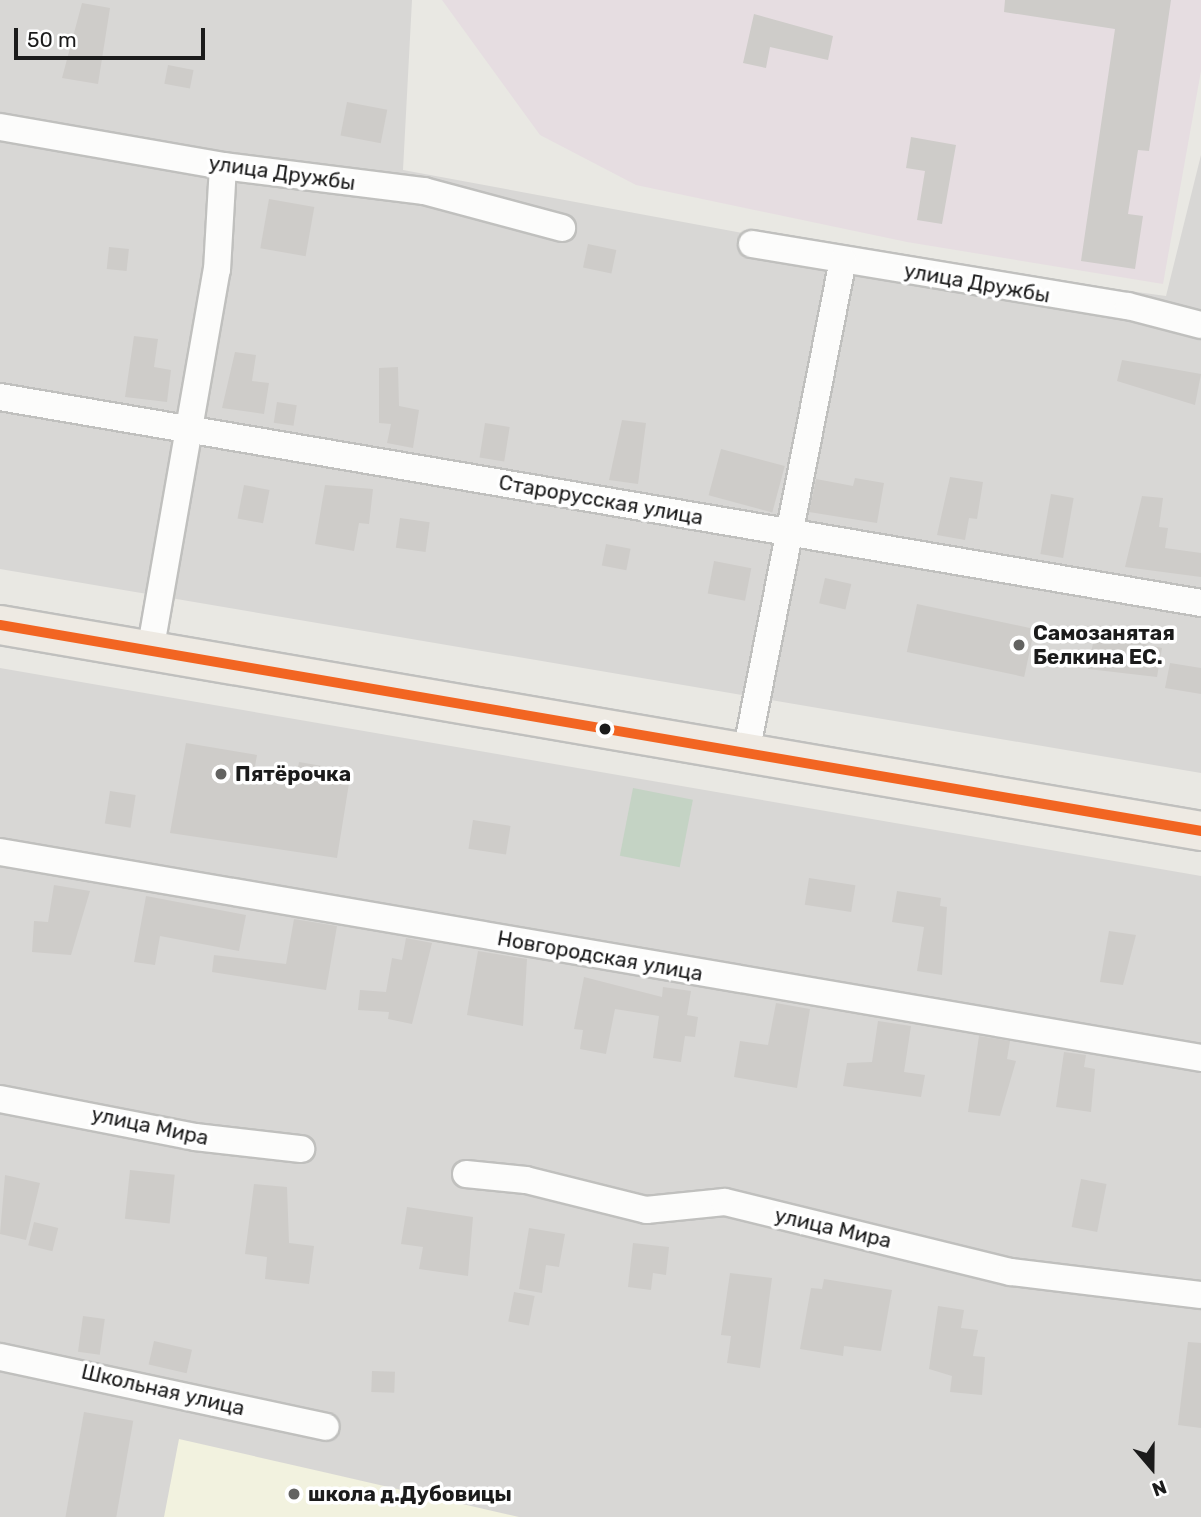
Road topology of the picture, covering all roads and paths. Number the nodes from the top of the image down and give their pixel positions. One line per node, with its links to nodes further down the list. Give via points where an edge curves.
1 (0, 127): 2 (street, улица Дружбы)
2 (223, 166): 3 (street, улица Дружбы, via 424,191); 8 (street, via 217,270)
3 (562, 228)
4 (752, 244): 5 (street, улица Дружбы)
5 (843, 260): 6 (street, улица Дружбы, via 1128,306); 9 (street)
6 (1201, 325)
7 (0, 397): 8 (street, Старорусская улица)
8 (193, 431): 9 (street, Старорусская улица); 12 (street)
9 (791, 533): 10 (street, Старорусская улица); 13 (street)
10 (1201, 603)
11 (0, 625): 12 (main road)
12 (150, 652): 13 (main road)
13 (746, 752): 14 (main road)
14 (1201, 831)
15 (0, 852): 16 (street, Новгородская улица)
16 (1201, 1058)
17 (0, 1100): 18 (street, улица Мира, via 195,1137)
18 (301, 1149)
19 (466, 1174): 20 (street, улица Мира, via 526,1180 646,1210 725,1202 1011,1272)
20 (1201, 1295)
21 (0, 1357): 22 (street, Школьная улица)
22 (326, 1427)

